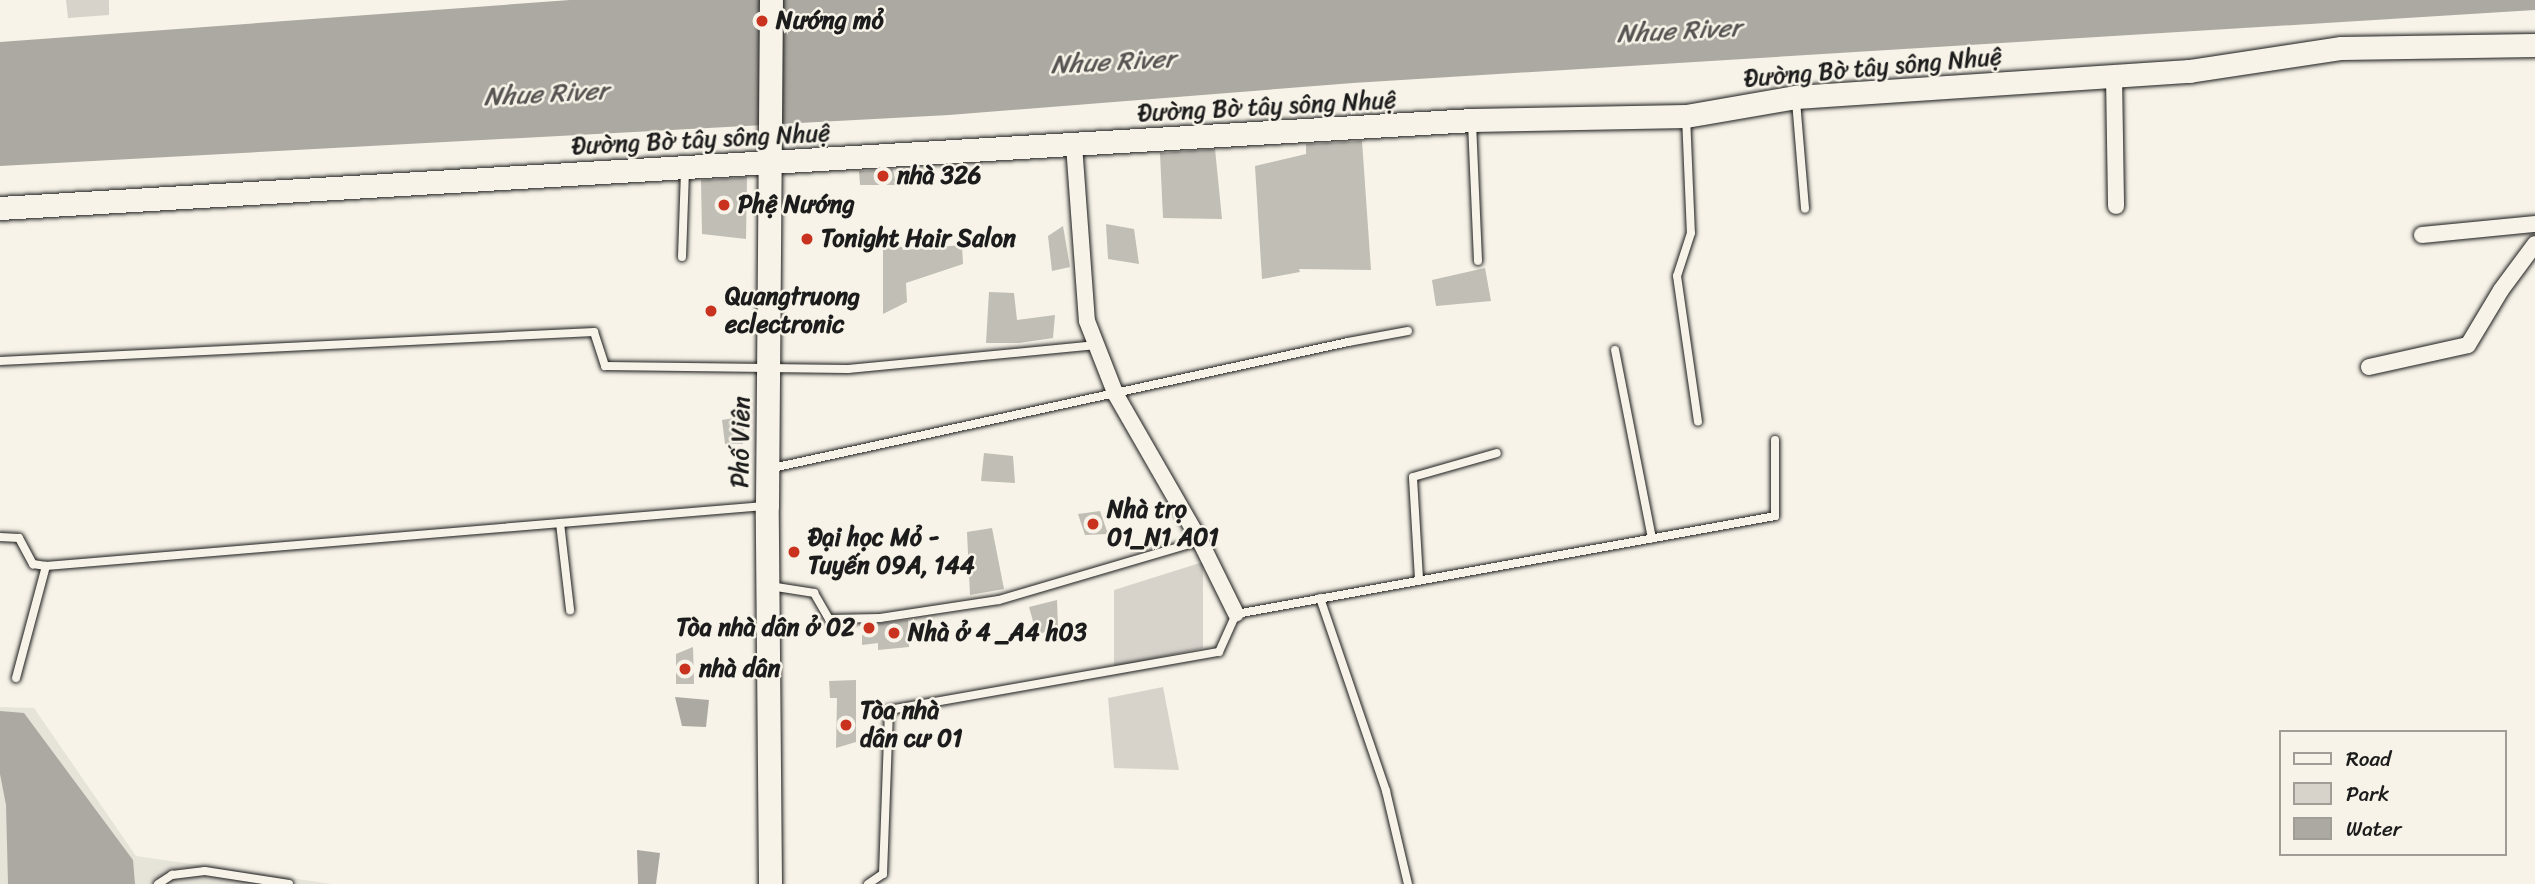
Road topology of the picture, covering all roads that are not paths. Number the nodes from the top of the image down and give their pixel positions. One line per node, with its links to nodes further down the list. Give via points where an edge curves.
1 (771, 0): 8 (street, Phố Viên)
2 (2535, 45): 3 (street, Đường Bờ tây sông Nhuệ, via 2341,48 2189,71)
3 (2114, 75): 4 (street, Đường Bờ tây sông Nhuệ); 10 (street)
4 (1796, 97): 5 (street, Đường Bờ tây sông Nhuệ); 12 (lane)
5 (1686, 116): 6 (street, Đường Bờ tây sông Nhuệ); 25 (lane, via 1690,233 1676,276)
6 (1472, 120): 7 (street, Đường Bờ tây sông Nhuệ); 17 (lane)
7 (1074, 145): 8 (street, Đường Bờ tây sông Nhuệ); 19 (street, via 1087,321)
8 (771, 163): 9 (street, Đường Bờ tây sông Nhuệ); 23 (street, Phố Viên)
9 (685, 167): 11 (street, Đường Bờ tây sông Nhuệ); 16 (lane)
10 (2116, 206)
11 (0, 208)
12 (1805, 209)
13 (2535, 224): 14 (street)
14 (2422, 235)
15 (2535, 244): 22 (street, via 2468,345)
16 (682, 257)
17 (1478, 261)
18 (1408, 331): 24 (lane)
19 (1097, 345): 23 (lane, via 848,369); 24 (street)
20 (1615, 350): 32 (lane)
21 (0, 361): 23 (lane, via 594,332 605,366)
22 (2369, 367)
23 (768, 369): 28 (street, Phố Viên)
24 (1116, 395): 28 (lane); 33 (street)
25 (1698, 421)
26 (1775, 440): 32 (lane, via 1775,516)
27 (1497, 453): 35 (lane, via 1413,477)
28 (768, 469): 29 (street, Phố Viên)
29 (767, 506): 30 (lane); 36 (street, Phố Viên)
30 (560, 523): 34 (lane); 38 (lane)
31 (0, 537): 34 (lane, via 19,538 33,564)
32 (1652, 538): 35 (lane)
33 (1200, 541): 36 (lane, via 999,600 880,618 829,619 814,593); 39 (street)
34 (46, 566): 40 (lane)
35 (1419, 579): 37 (lane)
36 (767, 585): 43 (street, Phố Viên)
37 (1320, 598): 39 (lane); 45 (lane, via 1386,792)
38 (570, 610)
39 (1236, 614): 44 (lane, via 1219,652 888,710 883,874)
40 (16, 678)
41 (158, 884): 42 (lane, via 172,875 205,871)
42 (289, 884)
43 (770, 884)
44 (868, 884)
45 (1408, 884)

